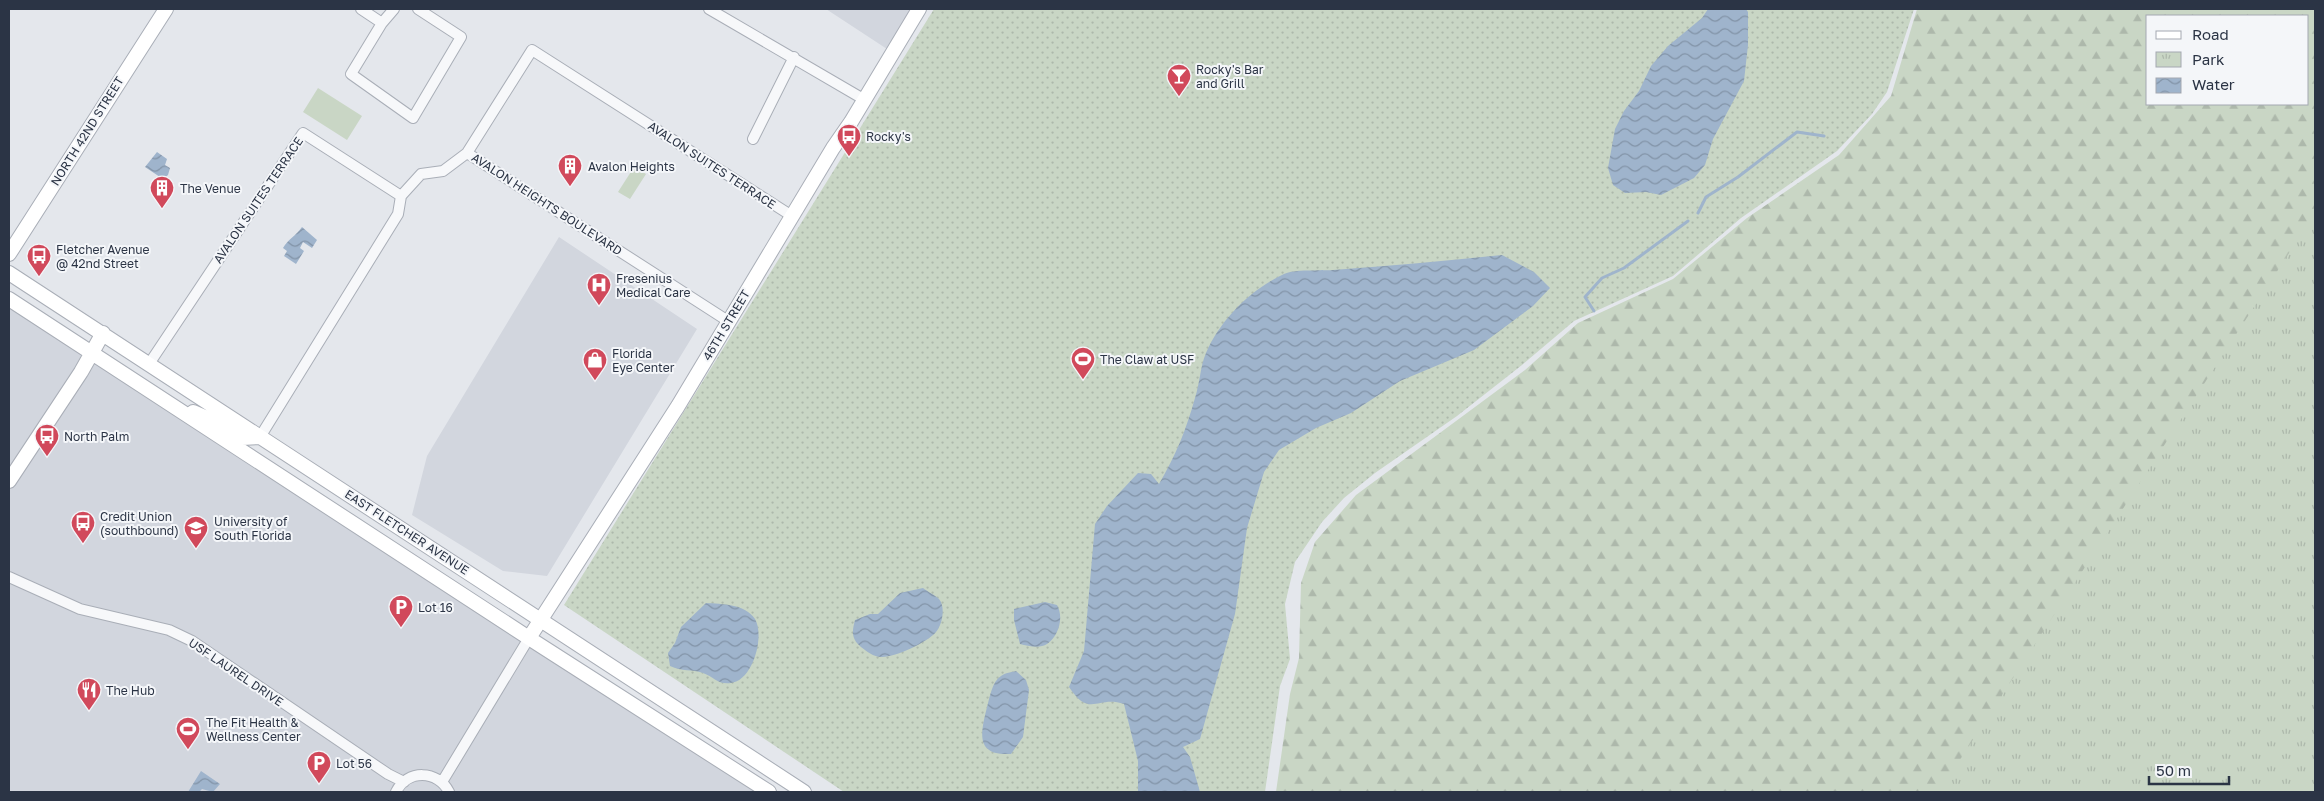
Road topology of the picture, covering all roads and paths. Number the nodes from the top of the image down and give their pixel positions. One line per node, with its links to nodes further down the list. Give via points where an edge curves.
1 (166, 9): 14 (main road, NORTH 42ND STREET)
2 (361, 9): 7 (street)
3 (394, 9): 7 (street)
4 (418, 9): 7 (street, via 461,38 413,118 351,74)
5 (709, 9): 8 (street)
6 (919, 9): 9 (main road, 46TH STREET)
7 (382, 23)
8 (794, 57): 9 (street); 10 (street)
9 (865, 100): 13 (main road, 46TH STREET)
10 (752, 139)
11 (467, 153): 12 (street, AVALON HEIGHTS BOULEVARD, via 443,171 421,174); 13 (street, AVALON SUITES TERRACE, via 532,50); 17 (street, AVALON HEIGHTS BOULEVARD)
12 (401, 196): 20 (street, AVALON SUITES TERRACE, via 303,133); 22 (street, AVALON HEIGHTS BOULEVARD, via 398,214)
13 (792, 216): 17 (main road, 46TH STREET)
14 (9, 254)
15 (9, 273): 18 (main road, EAST FLETCHER AVENUE)
16 (9, 299): 19 (main road, EAST FLETCHER AVENUE)
17 (728, 321): 25 (main road, 46TH STREET)
18 (103, 333): 19 (main road); 20 (main road, EAST FLETCHER AVENUE)
19 (92, 354): 21 (main road, EAST FLETCHER AVENUE); 23 (main road)
20 (149, 364): 22 (main road, EAST FLETCHER AVENUE)
21 (168, 404): 22 (main road, via 220,424 242,438); 26 (main road, EAST FLETCHER AVENUE)
22 (260, 437): 25 (main road, EAST FLETCHER AVENUE)
23 (9, 481)
24 (9, 577): 27 (street, USF LAUREL DRIVE, via 80,610 169,630)
25 (542, 620): 26 (main road, 46TH STREET); 32 (main road, EAST FLETCHER AVENUE)
26 (529, 638): 28 (street); 31 (main road, EAST FLETCHER AVENUE)
27 (404, 782): 28 (street, via 424,775); 29 (street)
28 (442, 782): 30 (street)
29 (396, 792)
30 (449, 792)
31 (769, 792)
32 (804, 792)

